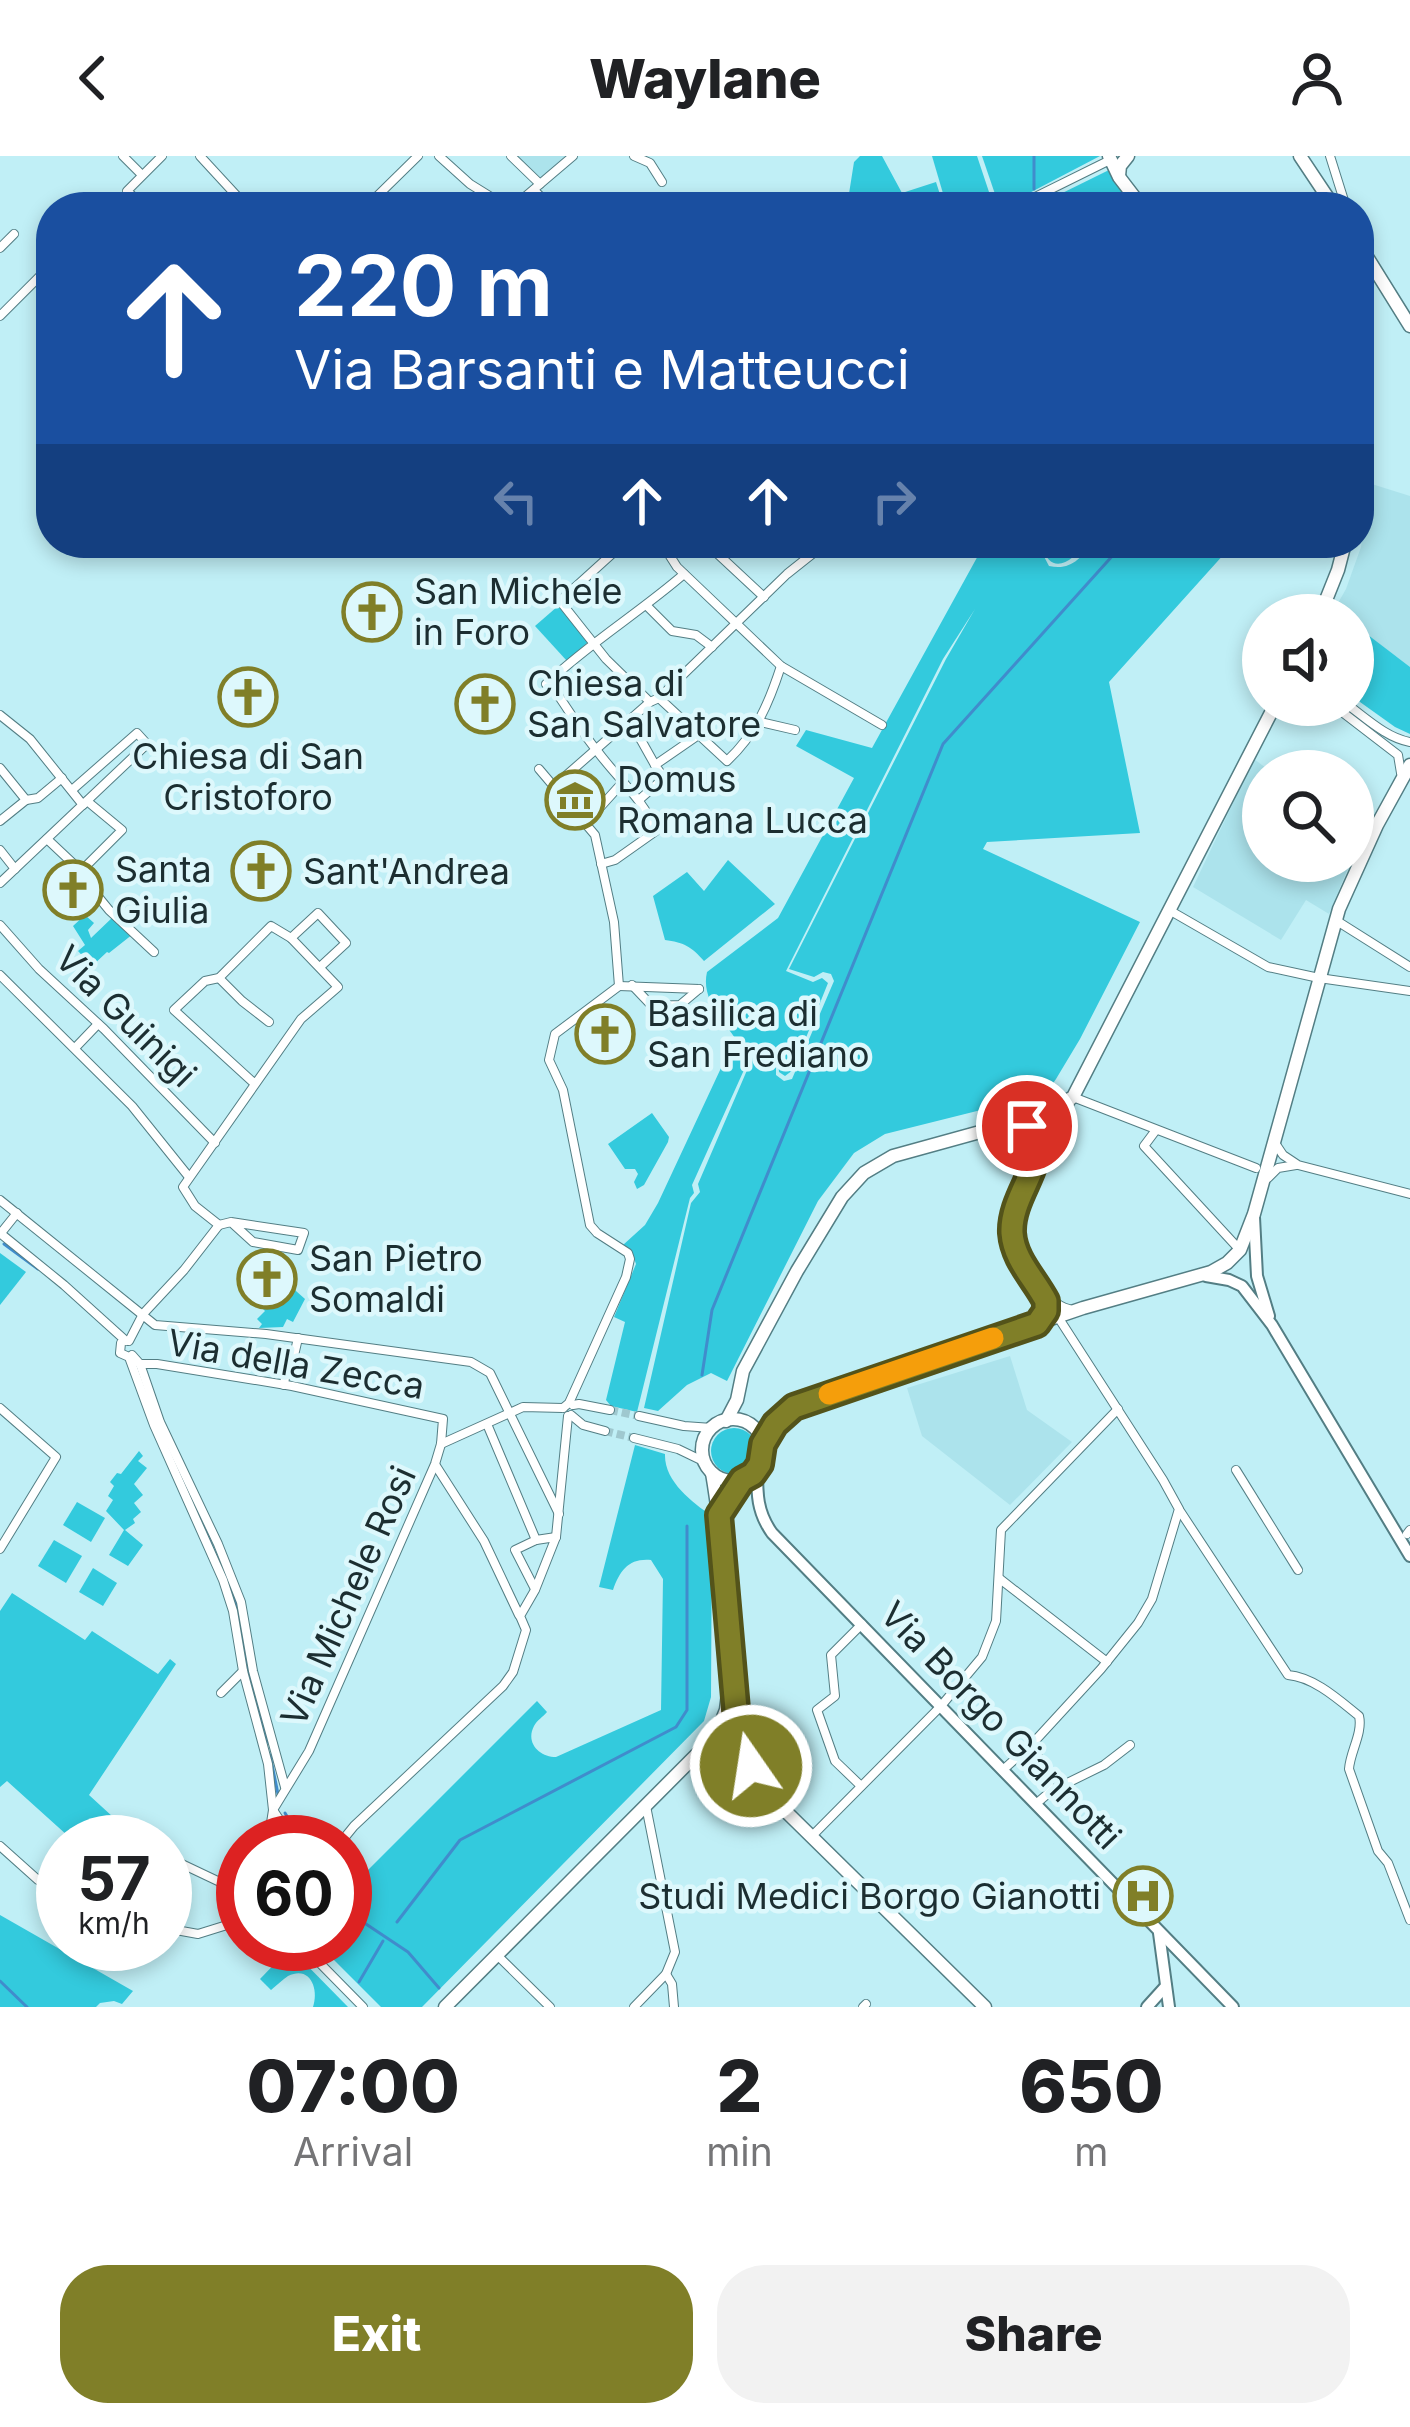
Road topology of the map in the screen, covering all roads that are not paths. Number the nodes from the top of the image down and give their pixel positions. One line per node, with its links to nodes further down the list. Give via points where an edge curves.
1 (123, 156): 13 (street)
2 (162, 156): 13 (street)
3 (200, 156): 18 (street)
4 (418, 156): 19 (street)
5 (439, 156): 20 (street)
6 (512, 156): 16 (street)
7 (573, 156): 16 (street)
8 (634, 156): 15 (street)
9 (1128, 156): 14 (main road)
10 (1300, 156): 25 (main road)
11 (1330, 156): 26 (street)
12 (1109, 158): 14 (main road); 23 (street)
13 (142, 175): 17 (street)
14 (1119, 177): 24 (main road)
15 (662, 182)
16 (537, 187): 21 (street); 22 (street)
17 (128, 192)
18 (233, 192)
19 (381, 192)
20 (484, 192)
21 (530, 192)
22 (541, 192)
23 (1044, 192)
24 (1130, 192)
25 (1324, 192)
26 (1341, 192)
27 (14, 234): 28 (street)
28 (0, 248)
29 (1374, 268): 32 (main road)
30 (36, 280): 31 (street)
31 (0, 316)
32 (1410, 326)
33 (608, 558): 43 (street, via 560,602)
34 (672, 558): 38 (street)
35 (722, 558): 40 (street)
36 (807, 558): 40 (street)
37 (1342, 558): 39 (main road)
38 (684, 574): 41 (street); 42 (street)
39 (1329, 594)
40 (764, 597): 42 (street)
41 (647, 606): 43 (street); 44 (street, via 672,631)
42 (734, 624): 44 (street); 45 (street)
43 (593, 643): 46 (street); 57 (street, via 546,684)
44 (712, 647): 46 (street)
45 (782, 666): 48 (street); 51 (street)
46 (654, 700): 49 (street); 55 (street)
47 (0, 716): 62 (street)
48 (760, 722): 54 (street); 55 (street, via 727,761)
49 (627, 724): 57 (street); 58 (street)
50 (1374, 724): 56 (street)
51 (882, 725)
52 (1264, 726): 78 (main road)
53 (1360, 726): 63 (street, via 1398,755)
54 (796, 730)
55 (700, 734): 58 (street)
56 (1410, 742)
57 (595, 748): 64 (street); 65 (street)
58 (655, 764): 67 (street, via 664,778)
59 (1410, 765): 63 (main road)
60 (0, 768): 68 (street)
61 (539, 769): 65 (street)
62 (62, 778): 66 (street); 68 (street)
63 (1401, 781): 79 (main road)
64 (622, 783): 67 (street); 71 (street)
65 (553, 787): 71 (street)
66 (72, 790): 69 (street); 69 (street, via 137,733 147,744)
67 (640, 799): 74 (street, via 656,831)
68 (26, 800): 70 (street)
69 (86, 803): 72 (street); 76 (street, via 122,830)
70 (0, 821)
71 (585, 824): 74 (street)
72 (47, 839): 75 (street); 76 (street)
73 (0, 850): 75 (street)
74 (601, 864): 89 (street)
75 (15, 869): 77 (street)
76 (81, 871): 82 (street)
77 (0, 883)
78 (1169, 910): 87 (street, via 1268,968); 95 (main road)
79 (1336, 921): 84 (street); 87 (main road)
80 (0, 926): 92 (street, Via Guinigi)
81 (291, 938): 83 (street); 83 (street, via 318,914 346,943); 86 (street, via 271,926)
82 (154, 952)
83 (320, 967): 94 (street, via 338,987 302,1019)
84 (1410, 967)
85 (0, 975): 93 (street)
86 (219, 978): 91 (street); 94 (street, via 174,1010)
87 (1319, 978): 90 (street); 98 (main road)
88 (632, 985): 88 (street, via 652,1006 680,1005 699,988); 89 (street)
89 (619, 986): 125 (street, via 555,1034 549,1060 563,1090 590,1225 630,1259)
90 (1410, 991)
91 (269, 1022)
92 (98, 1024): 93 (street); 99 (street, Via Guinigi)
93 (75, 1048): 102 (street)
94 (255, 1084): 99 (street)
95 (1073, 1097): 96 (main road); 97 (street); 113 (street, via 1023,1202 1019,1235 1054,1302)
96 (1020, 1121): 116 (street, via 1039,1151 1012,1232 1046,1301); 130 (main road, via 892,1156 852,1184 796,1271)
97 (1156, 1130): 101 (street); 111 (street, via 1144,1146)
98 (1275, 1142): 100 (street); 103 (main road)
99 (215, 1143): 102 (street)
100 (1298, 1165): 103 (street, via 1279,1168); 104 (street)
101 (1256, 1168)
102 (189, 1177): 109 (street, via 185,1194)
103 (1263, 1183): 107 (main road)
104 (1410, 1194)
105 (0, 1200): 106 (street)
106 (17, 1213): 110 (street); 114 (street)
107 (1254, 1214): 111 (main road); 117 (street, via 1257,1276)
108 (232, 1222): 108 (street, via 254,1242 298,1250 302,1243 304,1233); 109 (street)
109 (219, 1225): 114 (street)
110 (0, 1233): 119 (street)
111 (1240, 1250): 112 (main road)
112 (1202, 1276): 113 (main road); 117 (street, via 1242,1286)
113 (1083, 1308): 115 (main road)
114 (143, 1314): 118 (street, via 155,1325); 119 (street)
115 (1058, 1317): 116 (main road); 124 (street)
116 (1037, 1324): 136 (main road, via 801,1404 778,1419)
117 (1272, 1325): 145 (street)
118 (298, 1338): 122 (street, via 293,1360 282,1361); 127 (street, via 471,1362 490,1373)
119 (127, 1341): 120 (street, via 119,1350)
120 (130, 1356): 121 (street); 148 (street)
121 (140, 1364): 122 (street, Via della Zecca); 148 (street)
122 (284, 1385): 129 (street, Via della Zecca)
123 (0, 1408): 149 (street, via 56,1456)
124 (1118, 1409): 142 (street); 152 (street, via 1001,1530)
125 (568, 1410): 126 (street); 127 (street, via 523,1407); 133 (street, via 583,1425); 144 (street)
126 (610, 1410)
127 (511, 1414): 131 (street); 144 (street)
128 (639, 1417): 132 (street)
129 (443, 1419): 135 (street, Via Michele Rosi)
130 (726, 1420): 132 (main road); 136 (main road, via 750,1425)
131 (487, 1424): 135 (street); 147 (street)
132 (712, 1428): 138 (main road, via 703,1447)
133 (605, 1430)
134 (634, 1438): 138 (street)
135 (441, 1444): 137 (street, Via Michele Rosi)
136 (763, 1444): 139 (main road)
137 (436, 1464): 154 (street); 173 (street, Via Michele Rosi, via 309,1751)
138 (708, 1467): 141 (main road, via 724,1480); 143 (main road)
139 (758, 1469): 141 (main road); 155 (street, Via Borgo Giannotti, via 764,1521)
140 (1236, 1470): 151 (street)
141 (742, 1480): 143 (main road)
142 (1179, 1509): 156 (street, via 1147,1609); 184 (street, via 1288,1675 1359,1716 1349,1769)
143 (719, 1515): 158 (main road)
144 (559, 1519): 146 (street)
145 (1404, 1532): 150 (street)
146 (556, 1537): 147 (street); 153 (street)
147 (536, 1540): 153 (street, via 515,1550)
148 (214, 1547): 157 (street); 161 (street, via 241,1602)
149 (0, 1549)
150 (1409, 1554)
151 (1298, 1570)
152 (999, 1578): 156 (street); 160 (street, via 989,1643)
153 (536, 1591): 154 (street)
154 (520, 1616): 180 (street, via 526,1630 503,1686)
155 (862, 1624): 160 (street, Via Borgo Giannotti); 171 (street, via 831,1655 835,1696 817,1710 835,1761)
156 (1107, 1662): 165 (street)
157 (243, 1671): 159 (street); 162 (street)
158 (731, 1673): 163 (main road); 164 (main road)
159 (221, 1694)
160 (941, 1706): 169 (street, Via Borgo Giannotti); 171 (street)
161 (268, 1720): 162 (street); 167 (street)
162 (257, 1724): 167 (street)
163 (716, 1734): 164 (main road, via 728,1726); 168 (main road); 170 (main road)
164 (739, 1737): 168 (main road, via 733,1752); 172 (main road)
165 (1033, 1744): 169 (street); 174 (street)
166 (1130, 1745): 174 (street)
167 (269, 1749): 173 (street); 177 (street)
168 (721, 1753): 170 (main road); 172 (main road)
169 (1004, 1769): 175 (street, Via Borgo Giannotti)
170 (680, 1770): 176 (main road)
171 (861, 1786): 181 (street)
172 (761, 1787): 181 (main road)
173 (285, 1788): 177 (street, Via Michele Rosi)
174 (1051, 1791): 175 (street)
175 (1037, 1803): 185 (street, Via Borgo Giannotti)
176 (646, 1805): 186 (main road); 188 (street, via 675,1952)
177 (273, 1810): 178 (street); 179 (street)
178 (272, 1815)
179 (276, 1815)
180 (366, 1815)
181 (812, 1836): 195 (main road)
182 (0, 1846): 183 (street)
183 (36, 1878)
184 (1410, 1920)
185 (1159, 1933): 189 (street); 198 (street, Via Borgo Giannotti)
186 (497, 1955): 191 (main road); 192 (street)
187 (328, 1971): 190 (street)
188 (666, 1974): 193 (street); 194 (street)
189 (1166, 1986): 196 (street); 197 (street)
190 (363, 2007)
191 (445, 2007)
192 (550, 2007)
193 (634, 2007)
194 (674, 2007)
195 (985, 2007)
196 (1148, 2007)
197 (1169, 2007)
198 (1233, 2007)

